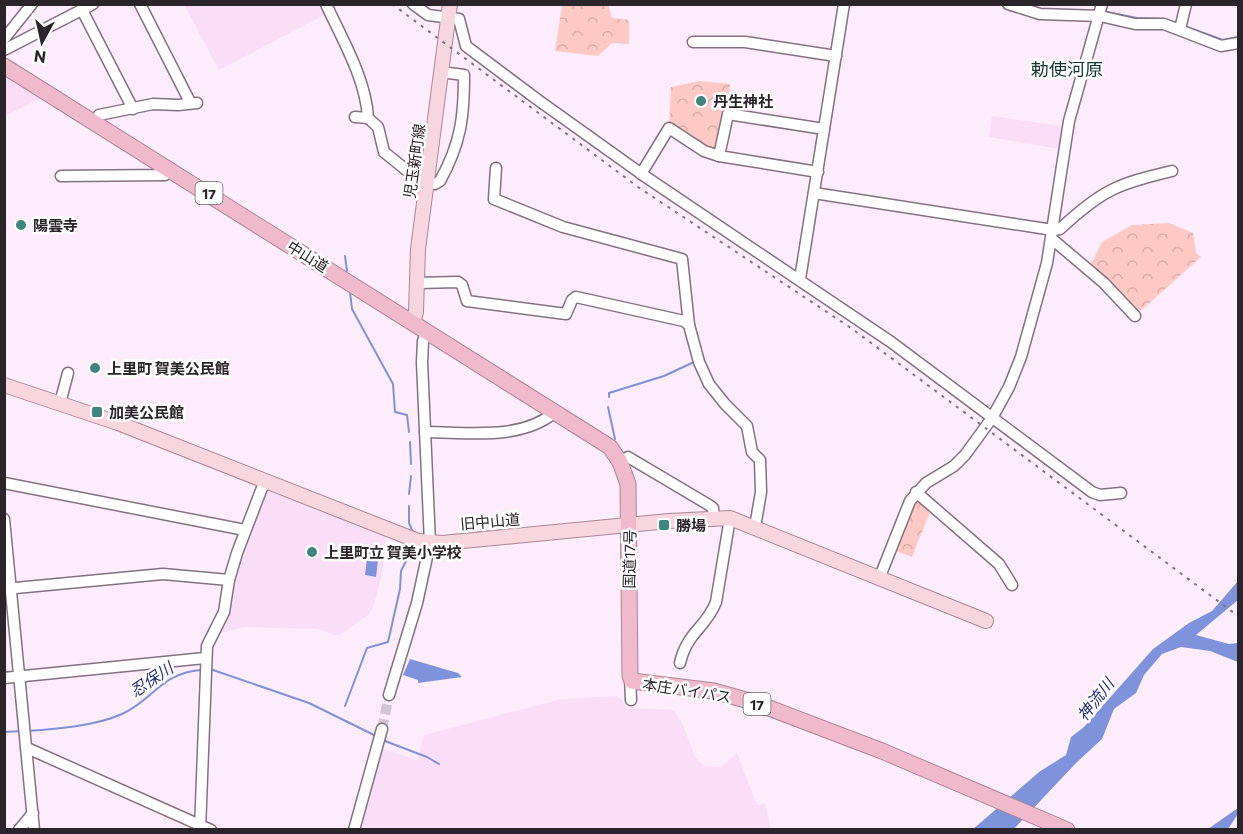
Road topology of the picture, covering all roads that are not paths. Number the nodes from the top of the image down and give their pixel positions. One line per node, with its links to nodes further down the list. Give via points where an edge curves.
1 (32, 4): 15 (street)
2 (93, 4): 9 (street)
3 (140, 4): 19 (street, via 193,103)
4 (326, 4): 21 (street, via 367,104)
5 (413, 4): 11 (street, via 428,15)
6 (844, 4): 16 (street)
7 (1008, 4): 10 (street, via 1040,14)
8 (1186, 4): 12 (street)
9 (82, 10): 15 (street); 19 (street)
10 (1101, 10): 12 (street); 33 (street, via 1071,114)
11 (449, 11): 18 (main road, 児玉新町線); 29 (street, via 460,20 468,48)
12 (1180, 29): 14 (street, via 1221,46)
13 (693, 42): 16 (street, via 745,42)
14 (1239, 43)
15 (5, 45)
16 (836, 57): 23 (street)
17 (4, 66): 22 (highway, 中山道 / 17)
18 (441, 72): 31 (main road, 児玉新町線); 31 (street, via 464,75 464,115 458,145 448,166 439,182)
19 (133, 109): 22 (street, via 99,115)
20 (355, 117): 21 (street)
21 (368, 118): 31 (street, via 378,127 384,152 421,182)
22 (95, 122): 25 (highway, 中山道 / 17)
23 (824, 129): 24 (street, via 728,114); 28 (street)
24 (719, 156): 28 (street); 29 (street, via 669,128)
25 (170, 168): 30 (street, via 165,175); 37 (highway, 中山道 / 17)
26 (496, 168): 38 (street, via 494,199 563,227 682,260)
27 (1172, 171): 33 (street, via 1113,188 1089,201)
28 (818, 172): 32 (street)
29 (641, 174): 34 (street)
30 (61, 176)
31 (428, 183): 35 (main road, 児玉新町線)
32 (814, 193): 33 (street); 34 (street)
33 (1053, 235): 36 (street); 44 (street, via 1021,357)
34 (801, 279): 44 (street)
35 (417, 283): 37 (main road, 児玉新町線); 38 (street, via 458,282 468,302 564,315 576,297)
36 (1135, 316)
37 (413, 322): 39 (highway, 中山道 / 17)
38 (689, 325): 56 (street, via 709,384 747,426 752,452 761,464)
39 (427, 331): 43 (highway, 中山道 / 17); 45 (street, via 422,349)
40 (68, 373): 42 (street)
41 (4, 385): 42 (main road, 旧中山道)
42 (60, 403): 48 (main road, 旧中山道)
43 (555, 412): 45 (street, via 517,430); 46 (highway, 中山道 / 17)
44 (992, 418): 50 (street, via 958,462); 51 (street, via 1096,494)
45 (425, 432): 58 (street)
46 (610, 447): 55 (highway, 国道17号 / 17, via 628,484)
47 (628, 457): 54 (street, via 709,505)
48 (265, 480): 57 (street); 58 (main road, 旧中山道)
49 (4, 483): 57 (street)
50 (916, 492): 60 (street, via 901,518); 62 (street, via 999,564)
51 (1121, 493)
52 (730, 518): 54 (main road, 旧中山道); 56 (main road, 旧中山道); 65 (street, via 716,602 711,614 689,638)
53 (4, 519): 59 (street)
54 (714, 520): 55 (main road, 旧中山道)
55 (630, 525): 58 (main road, 旧中山道); 67 (highway, 国道17号 / 17)
56 (755, 527): 60 (main road, 旧中山道)
57 (245, 530): 61 (street)
58 (430, 543): 70 (street, via 417,603)
59 (6, 555): 63 (street)
60 (879, 579): 64 (main road, 旧中山道)
61 (229, 580): 63 (street, via 163,574); 66 (street, via 224,612 209,640)
62 (1012, 585)
63 (8, 589): 68 (street)
64 (986, 621)
65 (680, 663)
66 (205, 666): 68 (street); 75 (street)
67 (630, 676): 71 (street); 80 (highway, 本庄バイパス / 17, via 636,682 714,691 756,703)
68 (20, 677): 69 (street); 73 (street)
69 (4, 678)
70 (389, 695)
71 (631, 700)
72 (382, 729): 79 (street)
73 (27, 748): 74 (street); 75 (street)
74 (33, 813): 76 (street); 77 (street)
75 (200, 827): 78 (street)
76 (19, 830)
77 (34, 830)
78 (211, 830)
79 (354, 830)
80 (1067, 830)

